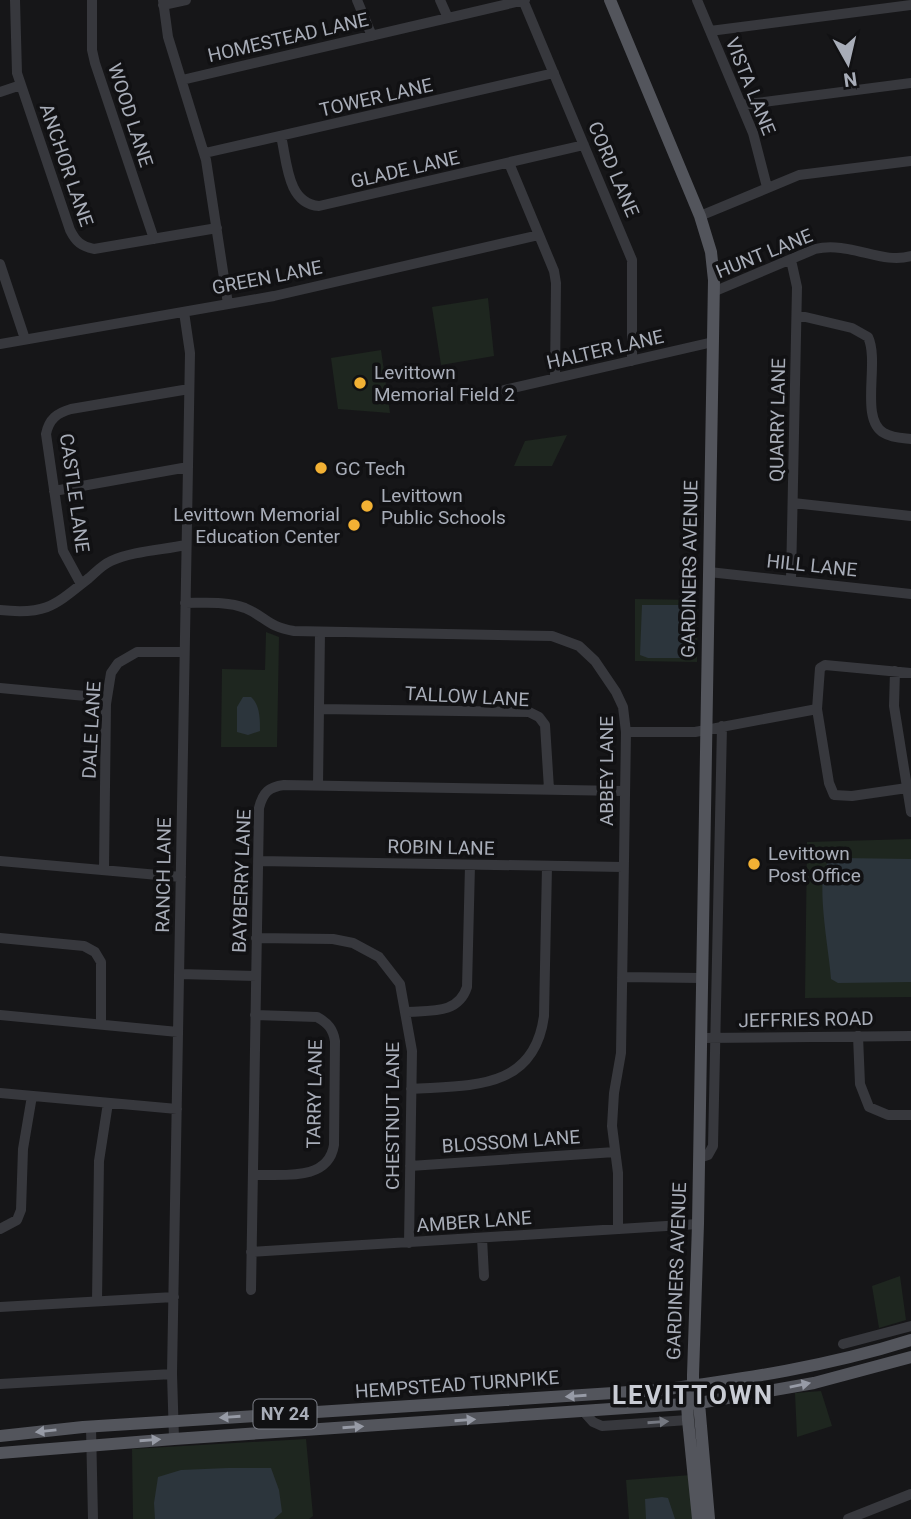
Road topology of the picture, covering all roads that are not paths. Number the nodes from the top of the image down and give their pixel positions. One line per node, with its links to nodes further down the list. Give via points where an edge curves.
1 (15, 0): 17 (street, ANCHOR LANE)
2 (92, 0): 29 (street, WOOD LANE, via 95,63)
3 (186, 0): 9 (street)
4 (357, 0): 13 (street)
5 (440, 0): 11 (street)
6 (524, 0): 11 (street, HOMESTEAD LANE); 14 (street, CORD LANE)
7 (610, 0): 26 (main road, GARDINERS AVENUE)
8 (697, 0): 12 (street, VISTA LANE)
9 (163, 3): 15 (street)
10 (911, 5): 12 (street)
11 (448, 18): 13 (street, HOMESTEAD LANE)
12 (710, 31): 19 (street, VISTA LANE)
13 (372, 36): 15 (street, HOMESTEAD LANE)
14 (554, 74): 20 (street, TOWER LANE); 21 (street, CORD LANE)
15 (182, 80): 22 (street)
16 (911, 83): 19 (street)
17 (21, 85): 18 (street); 29 (street, ANCHOR LANE, via 75,240 94,249)
18 (0, 92)
19 (741, 104): 25 (street, VISTA LANE)
20 (281, 136): 22 (street, TOWER LANE); 24 (street, GLADE LANE, via 295,194 311,205)
21 (584, 145): 24 (street, GLADE LANE); 40 (street, CORD LANE, via 632,260)
22 (205, 153): 27 (street)
23 (911, 160): 25 (street, via 799,175)
24 (509, 163): 28 (street)
25 (767, 187): 26 (street)
26 (700, 216): 33 (main road, GARDINERS AVENUE, via 711,252)
27 (217, 228): 29 (street, ANCHOR LANE); 34 (street)
28 (539, 234): 34 (street, GREEN LANE); 41 (street, via 556,283)
29 (154, 239)
30 (911, 256): 31 (street, HUNT LANE, via 893,258 835,246)
31 (791, 260): 33 (street, HUNT LANE); 36 (street, QUARRY LANE)
32 (0, 264): 37 (street)
33 (713, 292): 38 (main road, GARDINERS AVENUE)
34 (228, 304): 35 (street, GREEN LANE)
35 (184, 312): 37 (street, GREEN LANE); 42 (street, RANCH LANE)
36 (797, 314): 44 (street, via 852,328 868,337 873,353 874,424 888,436); 47 (street, QUARRY LANE)
37 (25, 339): 39 (street, GREEN LANE)
38 (713, 342): 40 (street, HALTER LANE); 50 (main road, GARDINERS AVENUE)
39 (0, 344)
40 (632, 360): 41 (street, HALTER LANE)
41 (555, 378): 43 (street, HALTER LANE)
42 (189, 389): 45 (street, RANCH LANE); 46 (street, CASTLE LANE, via 56,414 46,434)
43 (504, 390)
44 (911, 439)
45 (188, 467): 46 (street); 49 (street, RANCH LANE)
46 (54, 491): 52 (street, CASTLE LANE, via 63,551)
47 (793, 503): 48 (street); 51 (street, QUARRY LANE)
48 (911, 516)
49 (186, 545): 52 (street, via 120,558); 54 (street, RANCH LANE)
50 (709, 572): 51 (street, HILL LANE); 65 (main road, GARDINERS AVENUE)
51 (792, 580): 53 (street, HILL LANE)
52 (80, 584): 55 (street, via 44,609)
53 (911, 594)
54 (186, 603): 56 (street, ABBEY LANE, via 237,605 280,629); 57 (street, RANCH LANE)
55 (0, 610)
56 (320, 632): 62 (street); 66 (street, ABBEY LANE, via 536,635 568,641 587,653 616,692)
57 (184, 652): 61 (street, DALE LANE, via 143,651 127,656 111,673); 78 (street, RANCH LANE)
58 (895, 671): 59 (street); 63 (street, via 825,665 820,668); 68 (street, via 894,706)
59 (911, 673)
60 (0, 688): 61 (street)
61 (107, 698): 77 (street, DALE LANE)
62 (319, 709): 67 (street); 69 (street, TALLOW LANE, via 529,712 545,724)
63 (817, 709): 64 (street); 68 (street, via 828,783 834,795)
64 (722, 726): 65 (street); 93 (street, GARDINERS AVENUE)
65 (706, 729): 66 (street); 84 (main road, GARDINERS AVENUE)
66 (626, 732): 70 (street, ABBEY LANE)
67 (318, 785): 69 (street, BAYBERRY LANE); 73 (street, BAYBERRY LANE, via 273,786 266,791 259,808)
68 (907, 788): 71 (street)
69 (550, 789): 70 (street, BAYBERRY LANE)
70 (623, 791): 76 (street, ABBEY LANE)
71 (911, 812)
72 (0, 861): 77 (street)
73 (258, 861): 74 (street, ROBIN LANE); 80 (street, BAYBERRY LANE)
74 (470, 865): 75 (street, ROBIN LANE); 85 (street, via 465,994 450,1009)
75 (547, 866): 76 (street, ROBIN LANE); 94 (street, via 544,1016 533,1051 518,1069 494,1082)
76 (623, 867): 83 (street, ABBEY LANE)
77 (104, 870): 78 (street)
78 (181, 877): 81 (street, RANCH LANE)
79 (0, 938): 88 (street, via 76,945 95,952 101,962)
80 (257, 938): 82 (street, BAYBERRY LANE); 85 (street, CHESTNUT LANE, via 333,939 364,947 394,974)
81 (179, 974): 82 (street); 89 (street, RANCH LANE)
82 (256, 976): 87 (street, BAYBERRY LANE)
83 (622, 977): 84 (street); 100 (street, ABBEY LANE, via 621,1053 612,1126)
84 (702, 978): 92 (main road, GARDINERS AVENUE)
85 (405, 1012): 94 (street, CHESTNUT LANE, via 412,1051)
86 (0, 1015): 88 (street)
87 (255, 1015): 103 (street, BAYBERRY LANE); 103 (street, TARRY LANE, via 317,1017 332,1030 334,1144 328,1163 316,1171)
88 (101, 1024): 89 (street)
89 (178, 1032): 98 (street, RANCH LANE)
90 (858, 1036): 91 (street, JEFFRIES ROAD); 93 (street, JEFFRIES ROAD); 99 (street, via 860,1084 869,1107 888,1115)
91 (911, 1036)
92 (701, 1038): 93 (street, JEFFRIES ROAD); 101 (main road, GARDINERS AVENUE)
93 (716, 1038): 101 (street, GARDINERS AVENUE, via 713,1146 708,1155)
94 (411, 1089): 102 (street, CHESTNUT LANE)
95 (0, 1093): 96 (street)
96 (32, 1096): 97 (street); 105 (street, via 23,1149 21,1210 17,1220)
97 (108, 1103): 98 (street); 113 (street, via 99,1161)
98 (177, 1109): 112 (street, RANCH LANE)
99 (911, 1115)
100 (615, 1152): 102 (street, BLOSSOM LANE); 106 (street, ABBEY LANE)
101 (699, 1158): 104 (main road, GARDINERS AVENUE)
102 (410, 1166): 108 (street, CHESTNUT LANE)
103 (253, 1175): 109 (street, BAYBERRY LANE)
104 (698, 1224): 106 (street, AMBER LANE); 121 (main road, GARDINERS AVENUE)
105 (0, 1229)
106 (618, 1229): 107 (street, AMBER LANE)
107 (482, 1238): 108 (street, AMBER LANE); 110 (street)
108 (409, 1243): 109 (street, AMBER LANE)
109 (251, 1252): 111 (street, BAYBERRY LANE)
110 (484, 1276)
111 (251, 1290)
112 (174, 1297): 113 (street); 119 (street, RANCH LANE)
113 (97, 1301): 114 (street)
114 (0, 1307)
115 (911, 1325): 117 (street)
116 (911, 1339): 121 (main road, HEMPSTEAD TURNPIKE / NY 24, via 808,1367)
117 (843, 1344)
118 (911, 1357): 122 (main road, HEMPSTEAD TURNPIKE / NY 24, one-way to 118, via 814,1383)
119 (172, 1374): 120 (street); 125 (street, RANCH LANE)
120 (0, 1384)
121 (693, 1386): 122 (main road); 125 (main road, HEMPSTEAD TURNPIKE / NY 24, one-way to 125)
122 (693, 1404): 123 (main road, HEMPSTEAD TURNPIKE / NY 24); 124 (main road); 134 (main road)
123 (584, 1412): 124 (street, one-way to 124, via 602,1426); 128 (main road, HEMPSTEAD TURNPIKE / NY 24, one-way to 123)
124 (688, 1420): 133 (main road)
125 (173, 1422): 126 (main road, HEMPSTEAD TURNPIKE / NY 24); 128 (street, RANCH LANE)
126 (91, 1427): 127 (main road, HEMPSTEAD TURNPIKE / NY 24, one-way to 127); 129 (street)
127 (0, 1436)
128 (174, 1438): 129 (main road, HEMPSTEAD TURNPIKE / NY 24, one-way to 128)
129 (92, 1445): 130 (main road, HEMPSTEAD TURNPIKE / NY 24); 132 (street)
130 (0, 1453)
131 (911, 1494): 135 (street)
132 (93, 1519)
133 (698, 1519)
134 (709, 1519)
135 (848, 1519)

